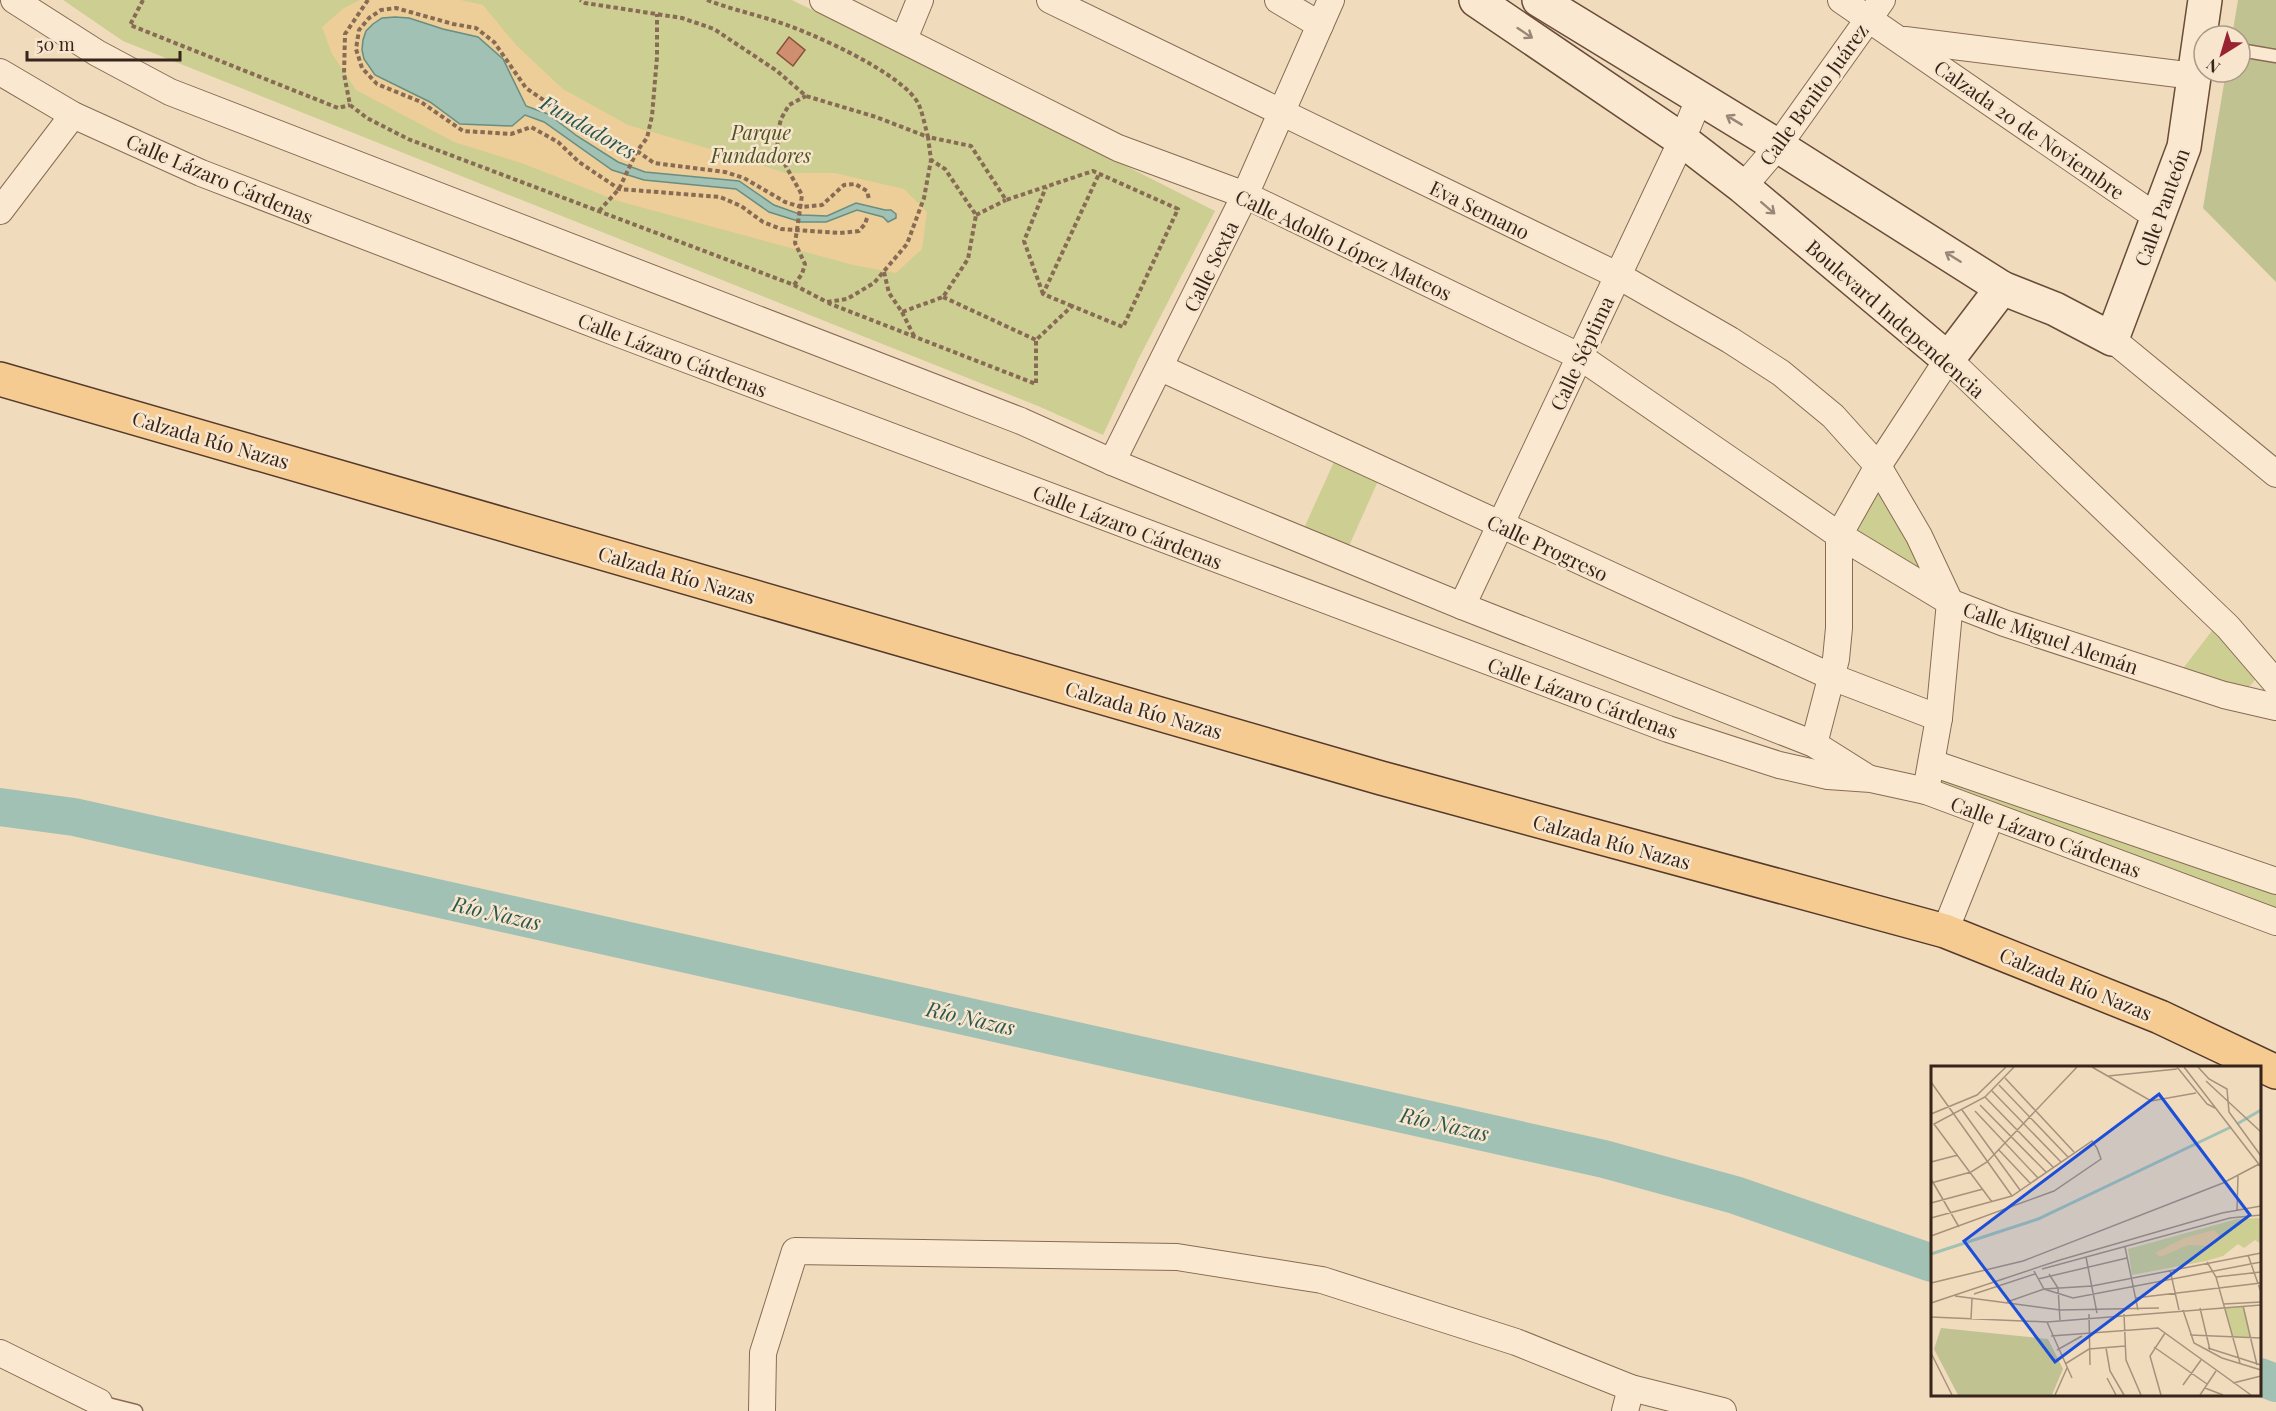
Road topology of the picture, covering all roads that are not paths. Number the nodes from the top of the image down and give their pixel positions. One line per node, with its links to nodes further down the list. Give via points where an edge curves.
1 (14, 0): 37 (street, via 97,53 170,92 1010,416)
2 (823, 0): 14 (street, Calle Adolfo López Mateos)
3 (920, 0): 14 (street)
4 (1050, 0): 22 (street, Eva Semano)
5 (1278, 0): 13 (street)
6 (1331, 0): 13 (street, Calle Sexta)
7 (1476, 0): 24 (street, Boulevard Independencia, one-way to 24)
8 (1539, 0): 21 (street)
9 (1841, 0): 11 (street, Calzada 20 de Noviembre)
10 (2205, 0): 12 (street, Calle Panteón)
11 (1876, 9): 15 (street, Calzada 20 de Noviembre); 25 (street, Calle Benito Juárez)
12 (2202, 24)
13 (1320, 25): 22 (street, Calle Sexta)
14 (904, 39): 27 (street, Calle Adolfo López Mateos, via 1118,148)
15 (1902, 40): 17 (street, Calzada 20 de Noviembre); 29 (street, Calzada 20 de Noviembre)
16 (2252, 52): 18 (lane)
17 (2192, 55)
18 (2276, 56)
19 (0, 72): 23 (street, Calle Lázaro Cárdenas)
20 (2194, 84): 29 (street, Calle Panteón, via 2184,147)
21 (1699, 99): 24 (street, Calle Séptima); 25 (street, one-way to 21)
22 (1281, 114): 27 (street, Calle Sexta); 30 (street, Eva Semano)
23 (73, 115): 28 (street); 50 (street, Calle Lázaro Cárdenas, via 201,174 1668,729 1779,765 1828,776)
24 (1682, 140): 26 (street, Boulevard Independencia); 30 (street, Calle Séptima)
25 (1778, 146): 26 (street, Calle Benito Juárez); 31 (street, one-way to 25)
26 (1743, 187): 34 (street, Boulevard Independencia, one-way to 34)
27 (1245, 195): 33 (street, Calle Adolfo López Mateos); 35 (street, Calle Sexta)
28 (0, 211)
29 (2158, 218): 32 (street, Calle Panteón)
30 (1617, 274): 33 (street, Calle Séptima); 38 (street, Eva Semano, via 1781,373 1833,416)
31 (2002, 288): 32 (street, via 2055,309); 34 (street)
32 (2112, 339): 39 (street)
33 (1579, 356): 40 (street, Calle Séptima); 41 (street, Calle Adolfo López Mateos)
34 (1948, 359): 38 (street); 45 (street, Boulevard Independencia, via 2229,627)
35 (1161, 368): 37 (street, Calle Sexta); 40 (street, Calle Progreso)
36 (0, 379): 55 (main road, Calzada Río Nazas, via 1381,778)
37 (1112, 462): 43 (street)
38 (1878, 466): 41 (street); 42 (street, Eva Semano, via 1919,536)
39 (2276, 474)
40 (1500, 525): 43 (street, Calle Séptima); 44 (street, Calle Progreso)
41 (1839, 535): 42 (street, Calle Miguel Alemán); 44 (street, via 1839,628)
42 (1950, 602): 46 (street, Calle Miguel Alemán, via 2224,694); 47 (street)
43 (1462, 606): 48 (street)
44 (1832, 677): 47 (street, Calle Progreso); 48 (street)
45 (2276, 683)
46 (2276, 707)
47 (1939, 718): 49 (street)
48 (1814, 744): 50 (street)
49 (1932, 763): 51 (street); 53 (street)
50 (1871, 779): 51 (street, Calle Lázaro Cárdenas)
51 (1926, 791): 52 (street, Calle Lázaro Cárdenas)
52 (1991, 816): 54 (street, Calle Lázaro Cárdenas); 55 (street)
53 (2276, 881)
54 (2276, 921)
55 (1946, 931): 56 (main road, Calzada Río Nazas, via 2160,1017)
56 (2276, 1072)
57 (0, 1353): 59 (street)
58 (1628, 1400): 61 (street, via 1516,1342 1322,1280 1176,1257 795,1251 763,1353); 62 (street)
59 (100, 1407): 60 (lane)
60 (136, 1411)
61 (762, 1411)
62 (1723, 1411)

